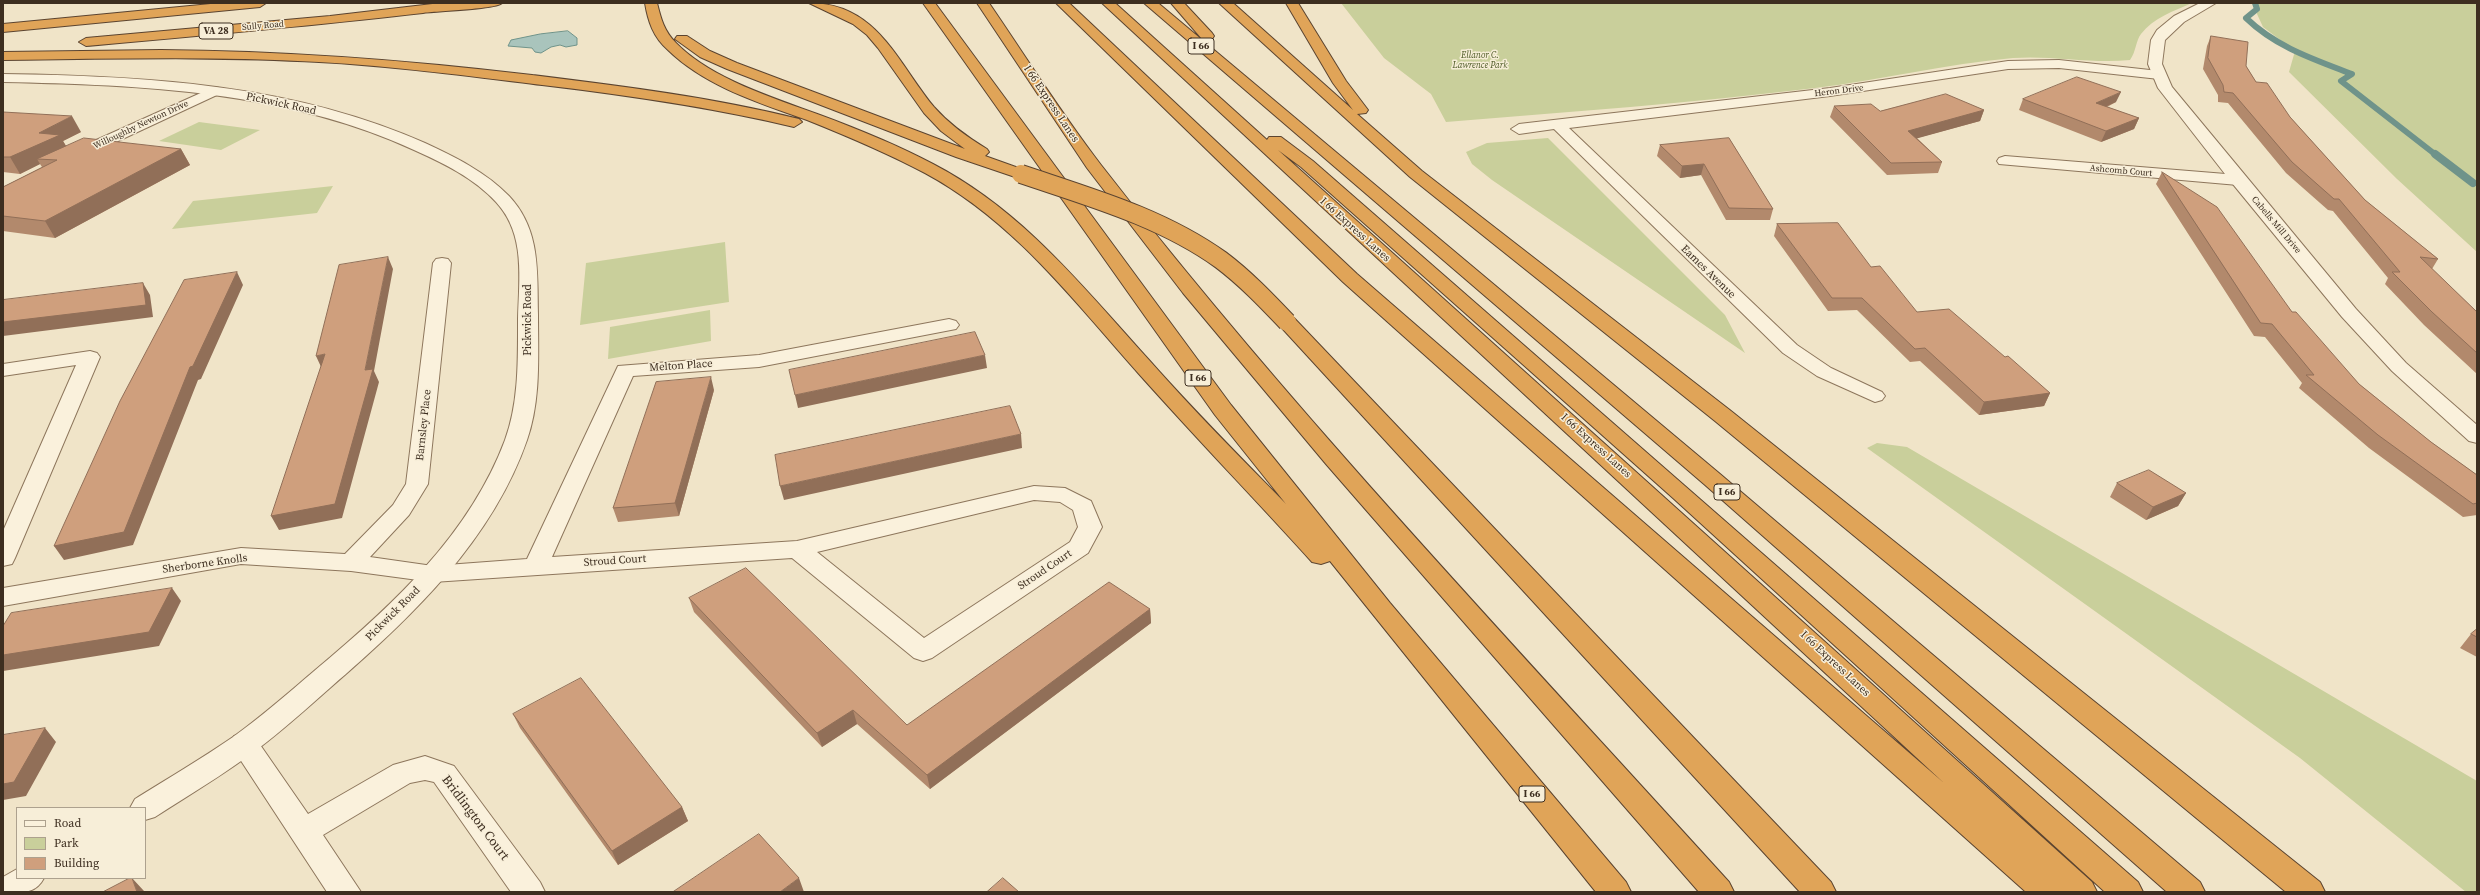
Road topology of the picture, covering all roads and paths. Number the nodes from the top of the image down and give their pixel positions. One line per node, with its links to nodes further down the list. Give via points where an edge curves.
1 (175, 3): 18 (highway)
2 (260, 3): 19 (highway, VA 28)
3 (474, 3): 17 (highway, Sully Road / VA 28)
4 (496, 3): 17 (highway)
5 (652, 3): 29 (highway, via 653,20 657,29 673,48 694,65 723,80)
6 (656, 3): 32 (highway, via 660,15 672,30 685,42 707,55 947,149)
7 (814, 3): 32 (highway, via 843,14 870,30 888,49 929,110 963,141)
8 (930, 3): 46 (highway, I 66, via 1210,393 1318,532)
9 (983, 3): 55 (highway, I 66 Express Lanes, via 1089,159 1190,289 1375,507)
10 (1062, 3): 57 (highway, via 1355,283)
11 (1108, 3): 24 (highway, I 66 Express Lanes)
12 (1150, 3): 25 (highway, I 66)
13 (1177, 3): 25 (highway)
14 (1225, 3): 34 (highway)
15 (1292, 3): 34 (highway, via 1353,102 1424,171)
16 (2210, 3): 22 (street, Cabells Mill Drive, via 2187,14 2162,33 2155,50 2155,64)
17 (430, 9): 20 (highway, Sully Road / VA 28, via 236,29)
18 (3, 23)
19 (3, 28)
20 (3, 48)
21 (3, 56): 29 (highway, via 249,55 396,64 581,85 724,106 799,123)
22 (2159, 75): 27 (street, Heron Drive, via 2059,64 2008,65 1830,92); 33 (street, Cabells Mill Drive, via 2165,88)
23 (3, 78): 26 (street, Pickwick Road, via 117,81)
24 (1194, 82): 58 (highway, I 66 Express Lanes, via 1764,599); 59 (highway, via 1307,164 1699,508)
25 (1252, 88): 60 (highway, I 66, via 1712,479)
26 (214, 91): 30 (street, Willoughby Newton Drive); 44 (street, Pickwick Road, via 303,107 372,127 408,141 456,164 478,178 510,208 521,226 528,253 529,362 524,412 504,469 469,528)
27 (1558, 125): 28 (street, Heron Drive); 38 (street, Eames Avenue, via 1790,350 1824,372)
28 (1519, 129)
29 (884, 148): 46 (highway, via 933,170 973,193 1026,235 1078,289 1147,370)
30 (66, 160)
31 (2005, 162): 33 (street, Ashcomb Court)
32 (1021, 174): 56 (highway, bridge, via 1147,220 1197,245 1242,277)
33 (2238, 180): 39 (street, Cabells Mill Drive, via 2349,313 2399,367)
34 (1439, 192): 61 (highway, via 1710,407)
35 (442, 263): 42 (street, Barnsley Place, via 417,484 401,510)
36 (949, 324): 43 (street, Melton Place, via 759,361 625,370)
37 (3, 370): 41 (street, via 90,357)
38 (1876, 396)
39 (2477, 436)
40 (797, 548): 40 (street, Stroud Court, via 1034,493 1065,495 1083,506 1090,527 1079,547 923,651); 43 (street, Stroud Court)
41 (3, 558)
42 (351, 563): 44 (street, Sherborne Knolls); 45 (street, Sherborne Knolls, via 242,556)
43 (536, 567): 44 (street, Stroud Court)
44 (433, 574): 47 (street, Pickwick Road, via 357,651)
45 (3, 597)
46 (1451, 694): 54 (highway, I 66)
47 (244, 744): 48 (street, Pickwick Road); 49 (street)
48 (146, 807)
49 (303, 832): 52 (street); 53 (street, Bridlington Court, via 404,773 425,768 444,774)
50 (27, 879): 51 (street)
51 (5, 892)
52 (345, 892)
53 (529, 892)
54 (1615, 892)
55 (1718, 892)
56 (1820, 892)
57 (2048, 892)
58 (2081, 892)
59 (2127, 892)
60 (2188, 892)
61 (2309, 892)

